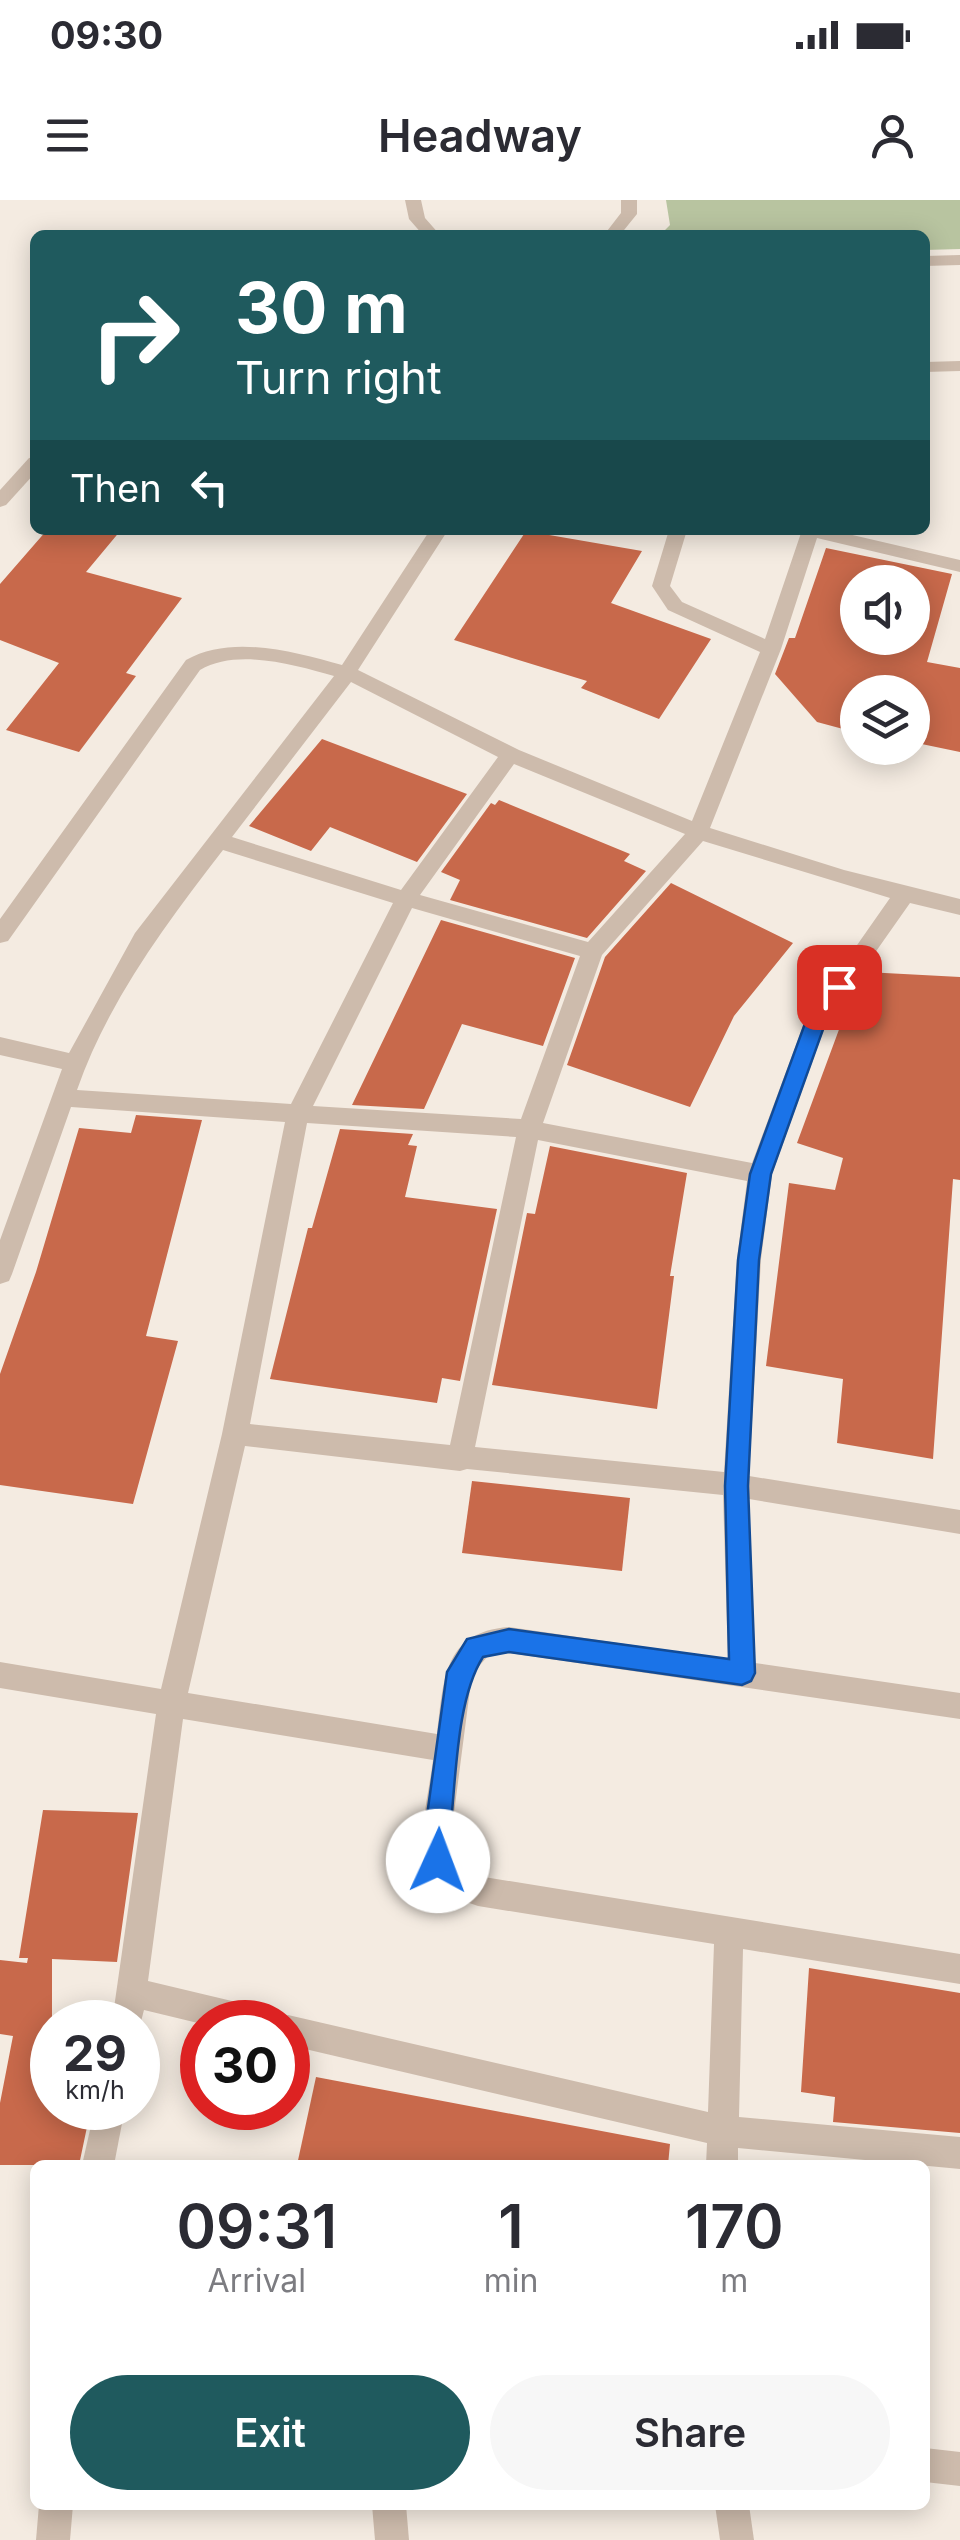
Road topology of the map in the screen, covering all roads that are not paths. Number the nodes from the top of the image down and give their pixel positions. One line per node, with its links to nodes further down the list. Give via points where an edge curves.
1 (413, 200): 3 (street)
2 (629, 200): 4 (street, via 629,214)
3 (427, 230)
4 (616, 230)
5 (930, 260): 6 (street)
6 (960, 260)
7 (960, 366): 8 (street)
8 (930, 368)
9 (30, 468): 10 (street)
10 (0, 501)
11 (436, 535): 17 (street)
12 (676, 535): 16 (street, via 661,586 675,606)
13 (809, 535): 16 (street)
14 (832, 535): 15 (street)
15 (960, 566)
16 (771, 648): 19 (street)
17 (347, 674): 18 (street); 20 (street); 24 (street, via 238,651 202,657)
18 (511, 754): 19 (street); 22 (street)
19 (698, 833): 21 (street); 25 (street)
20 (216, 840): 22 (street); 27 (street, via 143,939)
21 (904, 894): 23 (street); 31 (street, via 817,1018)
22 (406, 899): 25 (street); 29 (street)
23 (960, 907)
24 (0, 935)
25 (592, 951): 30 (street)
26 (0, 1046): 27 (street)
27 (75, 1063): 28 (street)
28 (63, 1098): 29 (street); 32 (street)
29 (298, 1112): 30 (street); 33 (street)
30 (529, 1129): 31 (street); 34 (street)
31 (760, 1174): 35 (street, via 748,1260)
32 (0, 1274)
33 (236, 1434): 34 (street); 39 (street)
34 (460, 1460): 35 (street)
35 (736, 1486): 36 (street); 37 (street)
36 (960, 1522)
37 (742, 1673): 40 (street); 41 (street, via 491,1641 466,1656 459,1672)
38 (0, 1674): 39 (street)
39 (172, 1702): 41 (street); 44 (street)
40 (960, 1706)
41 (446, 1750): 42 (street, via 436,1844 438,1861 459,1886)
42 (729, 1932): 43 (street); 47 (street)
43 (960, 1969)
44 (131, 2000)
45 (310, 2035): 47 (street)
46 (105, 2130): 49 (street)
47 (722, 2132): 48 (street); 50 (street)
48 (960, 2152)
49 (99, 2160)
50 (722, 2160)
51 (930, 2466): 52 (street)
52 (960, 2469)
53 (56, 2510): 56 (street)
54 (389, 2510): 57 (street)
55 (733, 2510): 58 (street)
56 (53, 2540)
57 (392, 2540)
58 (737, 2540)

